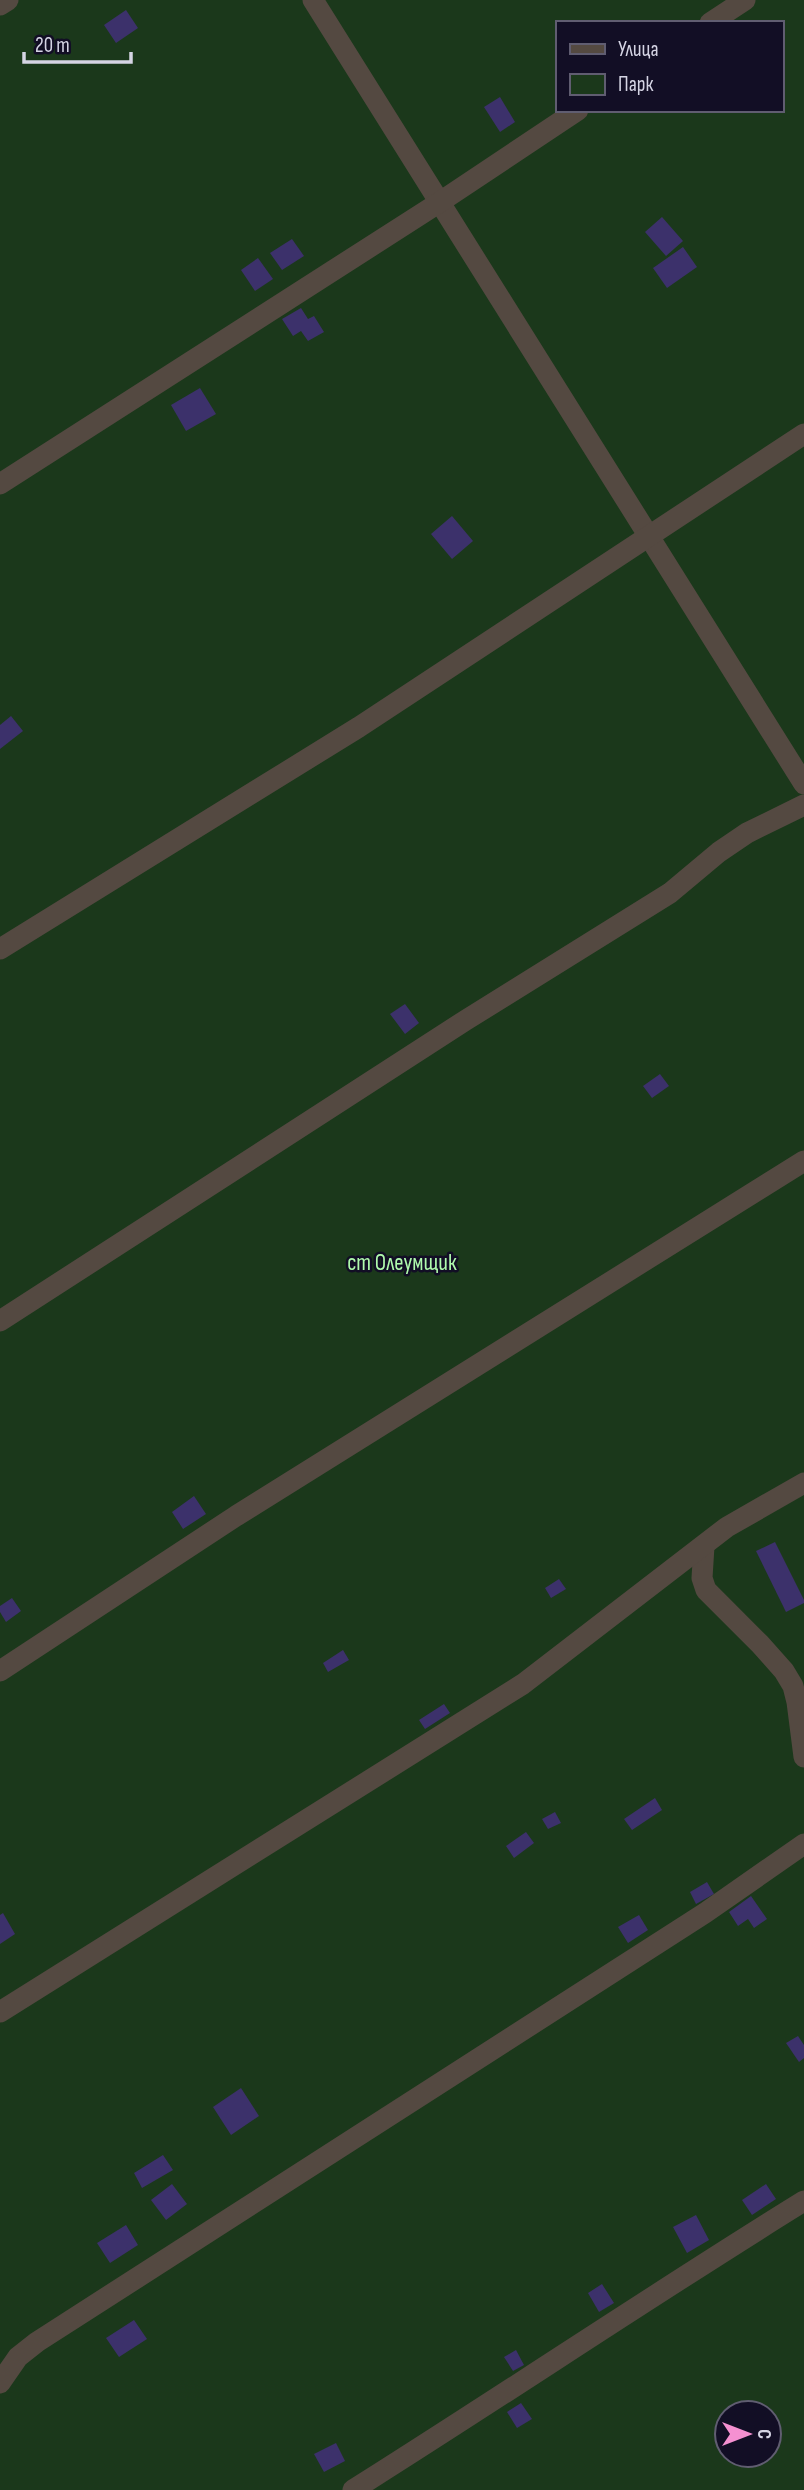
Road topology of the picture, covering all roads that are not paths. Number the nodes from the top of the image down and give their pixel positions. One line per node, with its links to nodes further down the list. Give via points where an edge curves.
1 (8, 0): 4 (lane)
2 (313, 0): 7 (lane)
3 (745, 0): 5 (lane)
4 (0, 5)
5 (713, 21)
6 (575, 112): 7 (lane)
7 (440, 202): 9 (lane); 10 (lane)
8 (804, 434): 10 (lane)
9 (0, 484)
10 (650, 537): 11 (lane); 13 (lane, via 359,727)
11 (804, 784)
12 (804, 805): 15 (lane, via 747,834 658,900)
13 (0, 949)
14 (804, 1161): 18 (lane, via 236,1516)
15 (0, 1321)
16 (804, 1483): 17 (lane, via 743,1517)
17 (704, 1546): 19 (lane, via 706,1590 793,1686); 21 (lane, via 523,1684)
18 (0, 1671)
19 (804, 1757)
20 (804, 1844): 23 (lane, via 694,1920 37,2342 18,2357)
21 (0, 2012)
22 (804, 2201): 24 (lane)
23 (0, 2383)
24 (353, 2490)

